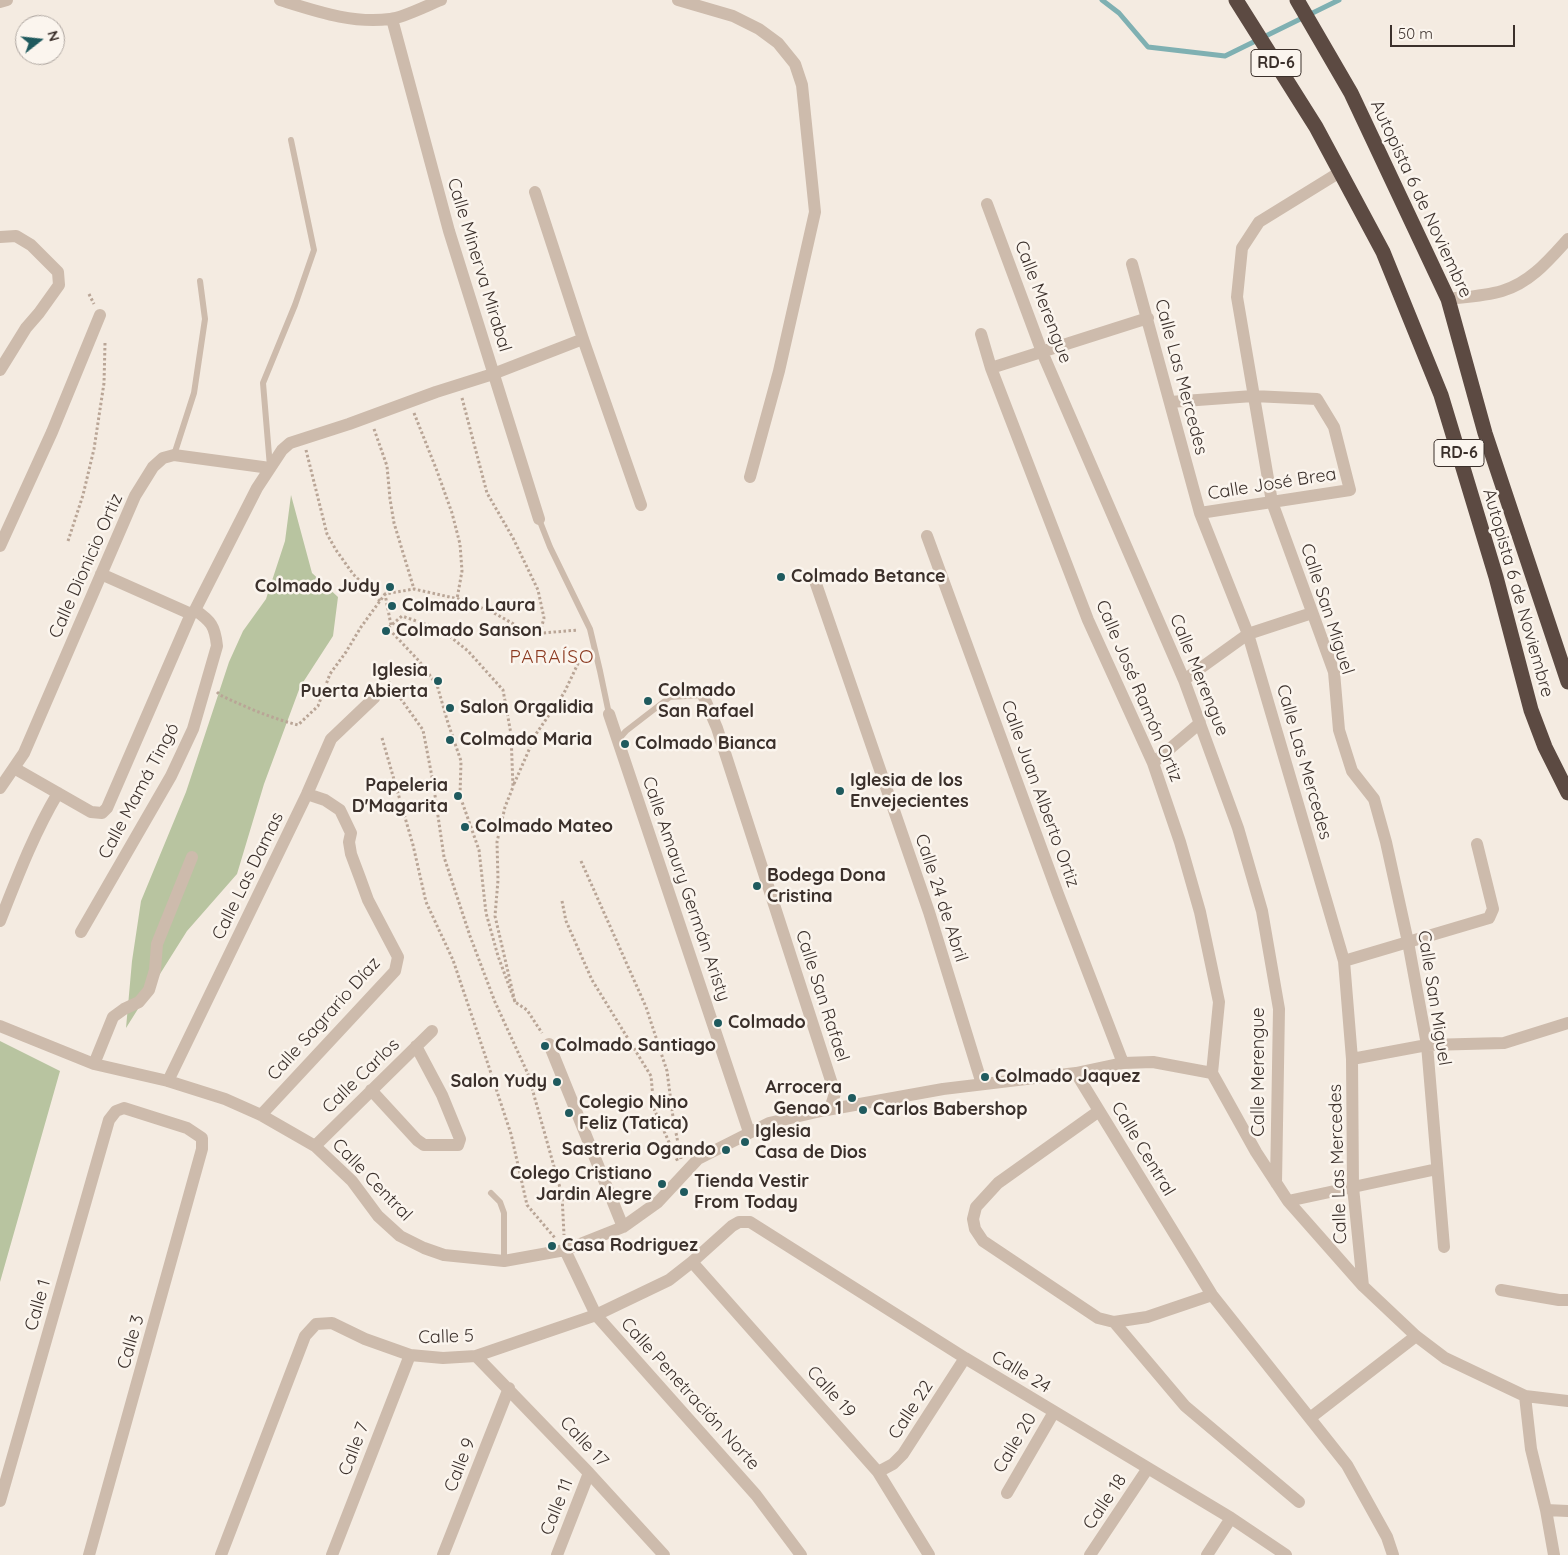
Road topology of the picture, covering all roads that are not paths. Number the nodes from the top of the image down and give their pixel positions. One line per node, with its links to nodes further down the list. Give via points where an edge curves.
1 (7, 0): 7 (street)
2 (280, 0): 8 (street, via 334,16 362,20)
3 (441, 0): 8 (street)
4 (678, 0): 30 (street, via 733,16 759,29 778,43 795,64 802,85 815,212 780,371)
5 (1236, 0): 10 (highway, Autopista 6 de Noviembre / RD-6, via 1316,127)
6 (1297, 0): 17 (highway, Autopista 6 de Noviembre / RD-6, via 1351,93)
7 (0, 2)
8 (392, 19): 25 (street, Calle Minerva Mirabal, via 449,231)
9 (291, 140): 29 (lane, via 314,250 263,384)
10 (1340, 172): 26 (street, Calle San Miguel, via 1259,222 1242,248 1236,297); 53 (highway, Autopista 6 de Noviembre / RD-6, via 1383,252 1441,395 1496,577 1531,710)
11 (535, 192): 21 (street)
12 (987, 204): 22 (street, Calle Merengue)
13 (0, 237): 24 (street, via 16,236 30,245 58,272 59,285 26,328)
14 (1568, 239): 17 (street, via 1529,278 1502,291)
15 (1132, 264): 19 (street, Calle Las Mercedes)
16 (200, 281): 28 (lane, via 205,319 194,393)
17 (1448, 299): 43 (highway, Autopista 6 de Noviembre / RD-6, via 1485,433)
18 (100, 315): 36 (street)
19 (1148, 318): 22 (street); 27 (street, Calle Las Mercedes)
20 (980, 334): 23 (street, Calle José Ramón Ortiz)
21 (583, 339): 25 (street); 32 (street)
22 (1042, 352): 23 (street); 42 (street, Calle Merengue)
23 (991, 368): 49 (street, Calle José Ramón Ortiz, via 1088,620)
24 (0, 370)
25 (493, 374): 29 (street, via 290,443); 34 (street, Calle Minerva Mirabal)
26 (1253, 396): 27 (street); 31 (street, Calle San Miguel); 31 (street, Calle José Brea, via 1317,399 1334,426 1350,490)
27 (1170, 402): 33 (street, Calle Las Mercedes)
28 (174, 455): 29 (street); 37 (street, Calle Dionicio Ortiz, via 163,458 153,467 136,496)
29 (270, 468): 39 (street)
30 (750, 477)
31 (1272, 502): 33 (street, Calle José Brea); 40 (street, Calle San Miguel)
32 (641, 505)
33 (1200, 513): 41 (street, Calle Las Mercedes)
34 (539, 519): 46 (lane, via 590,629)
35 (927, 536): 68 (street, Calle Juan Alberto Ortiz)
36 (0, 546)
37 (101, 574): 39 (street, Calle Mamá Tingó); 50 (street, Calle Dionicio Ortiz, via 24,753)
38 (815, 581): 73 (street, Calle 24 de Abril, via 929,912)
39 (193, 612): 52 (street, via 107,808 102,813 91,812); 58 (street, Calle Mamá Tingó, via 206,617 212,624 217,646 193,729 170,776)
40 (1312, 612): 41 (street); 59 (street, Calle San Miguel, via 1334,672 1339,730 1352,771 1374,800)
41 (1248, 634): 42 (street); 60 (street, Calle Las Mercedes)
42 (1184, 680): 47 (street, Calle Merengue)
43 (1568, 682)
44 (703, 695): 48 (lane, via 670,696); 75 (street, Calle San Rafael, via 717,728 835,1093)
45 (374, 698): 54 (street, Calle Las Damas, via 331,739)
46 (609, 714): 48 (street, Calle Amaury Germán Aristy)
47 (1200, 723): 49 (street); 82 (street, Calle Merengue, via 1238,828 1262,911 1279,1009)
48 (618, 741): 78 (street, Calle Amaury Germán Aristy)
49 (1153, 763): 71 (street, Calle José Ramón Ortiz, via 1197,903 1219,1002)
50 (14, 768): 51 (street, Calle Dionicio Ortiz); 52 (street)
51 (0, 788)
52 (58, 793): 57 (street)
53 (1568, 793)
54 (307, 794): 72 (street, Calle Las Damas); 77 (street, Calle Sagrario Díaz, via 340,810 351,833 351,854 368,900 398,957 395,971)
55 (1477, 844): 59 (street, via 1493,909 1489,918)
56 (192, 857): 69 (street, via 157,944 155,970 148,990 139,1002 113,1017)
57 (0, 920)
58 (81, 932)
59 (1408, 942): 60 (street); 65 (street, Calle San Miguel)
60 (1344, 961): 67 (street, Calle Las Mercedes)
61 (1568, 1023): 65 (street, via 1504,1043)
62 (0, 1026): 69 (street, Calle Central)
63 (432, 1031): 66 (street, Calle Carlos)
64 (549, 1044): 87 (street)
65 (1427, 1044): 67 (street); 81 (street, Calle San Miguel)
66 (416, 1046): 74 (street, Calle Carlos); 74 (street, via 442,1095 460,1139 458,1145 424,1145)
67 (1352, 1059): 83 (street, Calle Las Mercedes)
68 (1123, 1063): 70 (street); 71 (street, via 1153,1062)
69 (94, 1064): 72 (street, Calle Central)
70 (1076, 1073): 73 (street, Calle Central); 76 (street, Calle Central)
71 (1212, 1073): 82 (street)
72 (168, 1081): 77 (street, Calle Central, via 225,1099)
73 (982, 1084): 75 (street, Calle Central)
74 (372, 1090): 80 (street, Calle Carlos)
75 (830, 1109): 78 (street, Calle Central, via 768,1122)
76 (1099, 1111): 94 (street, Calle Central); 97 (street, via 998,1183 976,1207 973,1219 983,1241 1098,1318)
77 (261, 1115): 80 (street, Calle Central)
78 (749, 1132): 87 (street, Calle Central, via 698,1159 658,1202)
79 (202, 1138): 111 (street, Calle 1, via 187,1128 124,1108 116,1111 109,1120); 116 (street, Calle 3, via 200,1160)
80 (315, 1146): 90 (street, Calle Central, via 352,1180 378,1216 400,1236 444,1255)
81 (1437, 1169): 83 (street); 88 (street, Calle San Miguel)
82 (1276, 1183): 85 (street)
83 (1353, 1187): 85 (street); 92 (street, Calle Las Mercedes)
84 (491, 1193): 90 (lane, via 500,1202 504,1213)
85 (1288, 1201): 92 (street)
86 (739, 1222): 91 (street, Calle 5); 101 (street, Calle 24, via 750,1222 763,1228)
87 (623, 1227): 89 (street, Calle Central)
88 (1444, 1247)
89 (565, 1250): 90 (street, Calle Central); 96 (street, Calle Penetración Norte)
90 (504, 1261)
91 (692, 1262): 96 (street, Calle 5, via 669,1280); 108 (street, Calle 19)
92 (1363, 1286): 98 (street)
93 (1501, 1290): 95 (street)
94 (1212, 1295): 97 (street, via 1147,1317); 106 (street, Calle Central)
95 (1568, 1300)
96 (596, 1315): 100 (street, Calle 5); 122 (street, Calle Penetración Norte, via 756,1495)
97 (1114, 1322): 112 (street, via 1185,1406)
98 (1416, 1336): 103 (street, via 1445,1358); 106 (street)
99 (410, 1355): 100 (street, Calle 5); 117 (street, Calle 5, via 332,1323 316,1324 305,1336); 118 (street, Calle 7)
100 (476, 1356): 102 (street, Calle 17)
101 (965, 1358): 105 (street, Calle 24); 108 (street, Calle 22, via 903,1454)
102 (508, 1388): 109 (street, Calle 17); 119 (street, Calle 9)
103 (1525, 1396): 104 (street); 113 (street, via 1531,1449)
104 (1568, 1401)
105 (1054, 1412): 107 (street, Calle 24); 110 (street, Calle 20)
106 (1310, 1418): 127 (street, Calle Central, via 1347,1465 1387,1537)
107 (1148, 1468): 115 (street, Calle 24); 124 (street, Calle 18)
108 (878, 1472): 123 (street, Calle 19)
109 (589, 1473): 120 (street, Calle 11); 121 (street, Calle 17)
110 (1006, 1493)
111 (0, 1501)
112 (1299, 1502)
113 (1546, 1510): 114 (street); 128 (street)
114 (1568, 1511)
115 (1231, 1518): 125 (street); 126 (street, Calle 24)
116 (89, 1555)
117 (221, 1555)
118 (332, 1555)
119 (443, 1555)
120 (557, 1555)
121 (664, 1555)
122 (801, 1555)
123 (929, 1555)
124 (1090, 1555)
125 (1207, 1555)
126 (1286, 1555)
127 (1393, 1555)
128 (1554, 1555)

